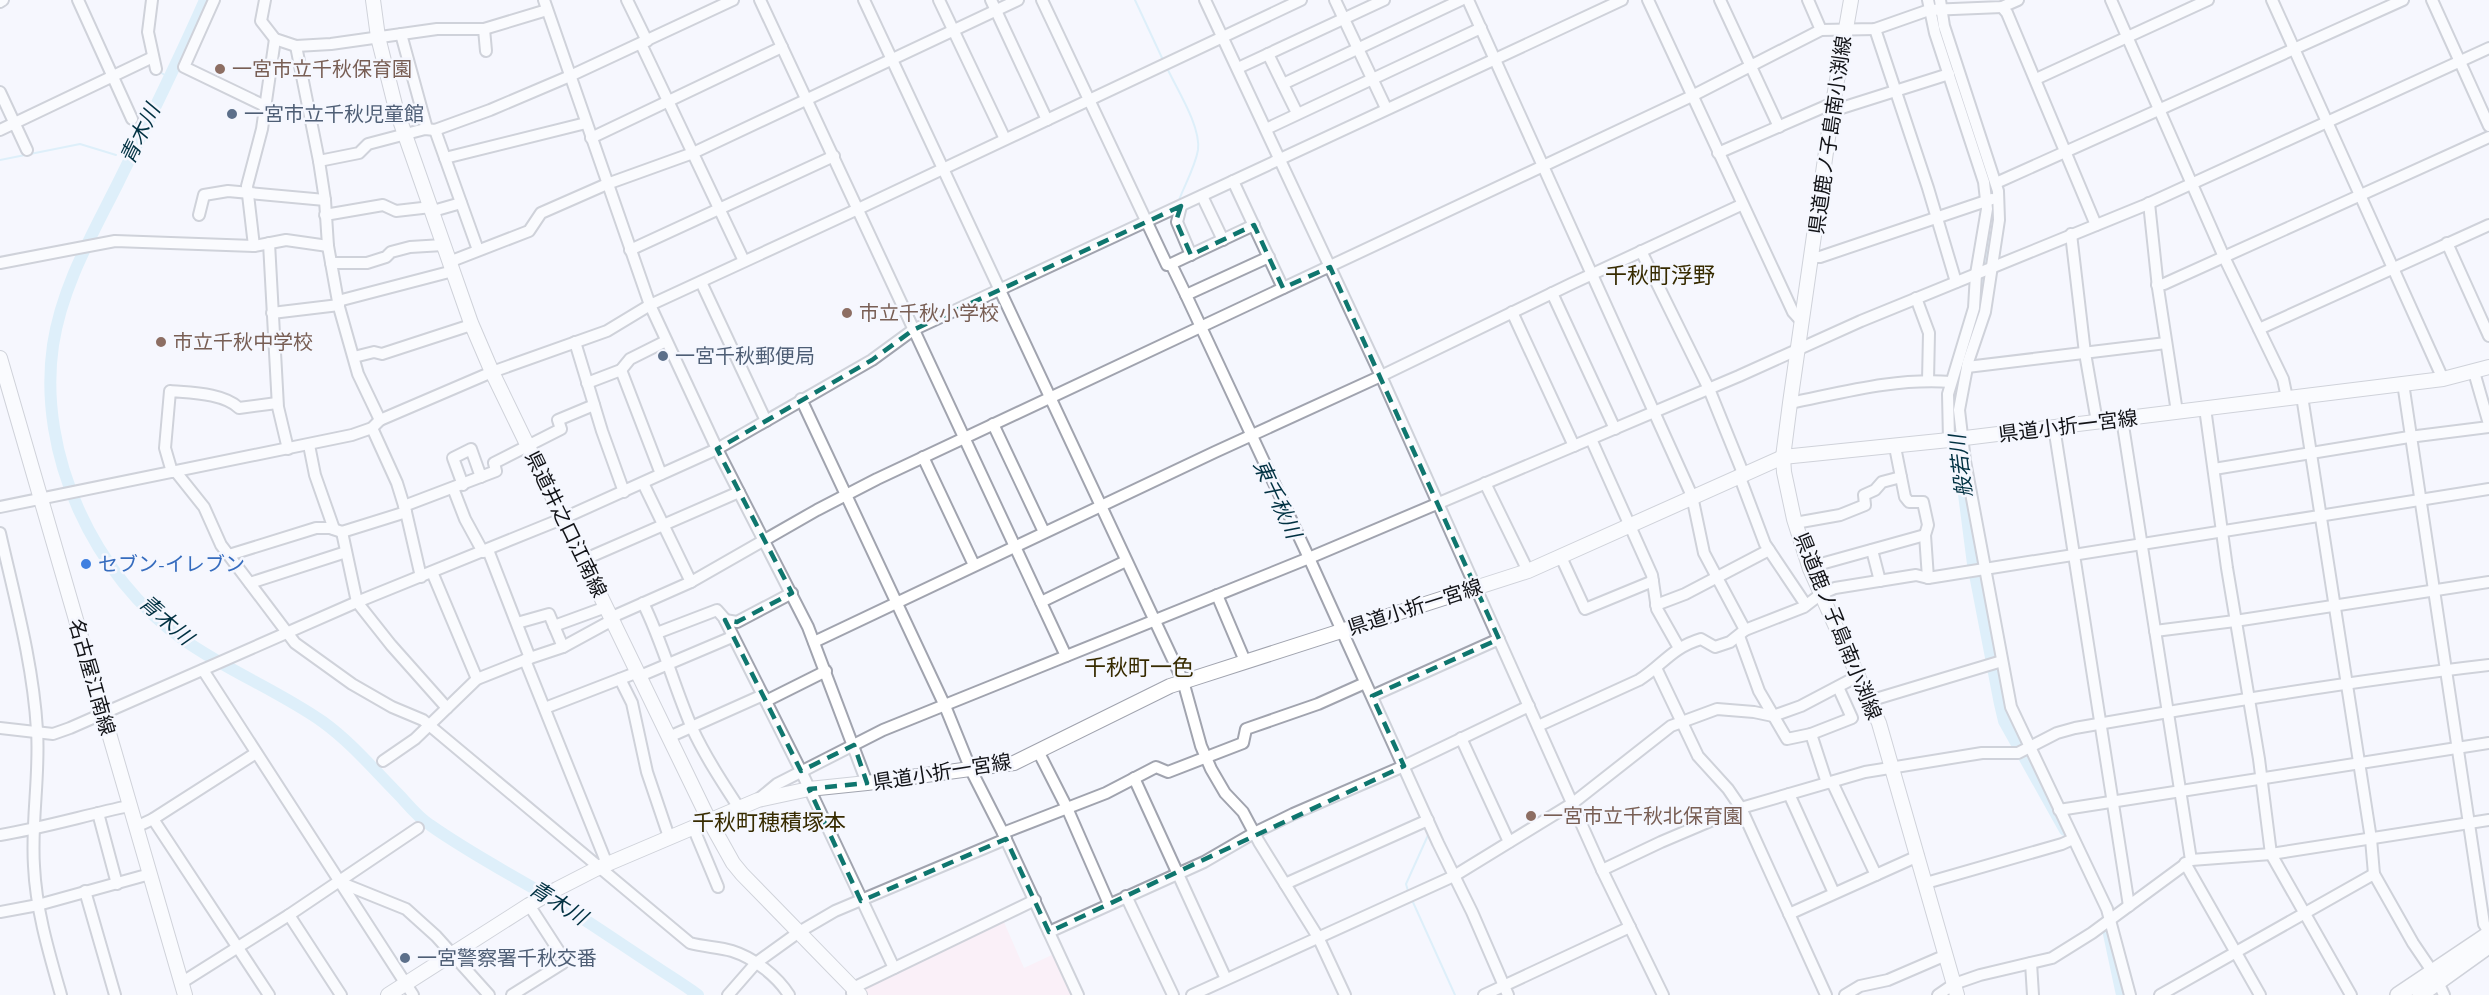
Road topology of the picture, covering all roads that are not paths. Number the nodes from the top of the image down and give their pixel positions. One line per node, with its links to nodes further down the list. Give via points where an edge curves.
1 (78, 0): 65 (street)
2 (152, 0): 56 (street, via 148,32)
3 (214, 0): 75 (street, via 183,67)
4 (264, 0): 47 (street, via 261,21)
5 (373, 0): 45 (main road, 県道井之口江南線)
6 (627, 0): 48 (street)
7 (732, 0): 48 (street)
8 (760, 0): 50 (street)
9 (864, 0): 58 (street)
10 (939, 0): 41 (street)
11 (991, 0): 35 (street)
12 (1018, 0): 35 (street)
13 (1042, 0): 74 (street)
14 (1205, 0): 46 (street)
15 (1301, 0): 46 (street)
16 (1335, 0): 36 (street)
17 (1384, 0): 36 (street)
18 (1461, 0): 51 (street)
19 (1468, 0): 37 (street)
20 (1622, 0): 57 (street)
21 (1648, 0): 71 (street)
22 (1720, 0): 60 (street)
23 (1808, 0): 42 (street)
24 (1851, 0): 38 (main road, 県道鹿ノ子島南小渕線)
25 (2018, 0): 34 (street)
26 (2111, 0): 44 (street)
27 (2208, 0): 44 (street)
28 (2272, 0): 53 (street)
29 (2403, 0): 53 (street)
30 (2432, 0): 59 (street)
31 (545, 5): 39 (street); 64 (street)
32 (1928, 5): 33 (street); 40 (street); 63 (street)
33 (1940, 5): 34 (street); 105 (street)
34 (2002, 7): 67 (street)
35 (996, 11): 41 (street); 81 (street)
36 (1345, 19): 51 (street); 55 (street)
37 (1481, 28): 57 (street); 66 (street)
38 (1845, 28): 40 (street); 42 (street); 76 (main road, 県道鹿ノ子島南小渕線)
39 (484, 29): 43 (street); 54 (street)
40 (1875, 29): 69 (street)
41 (954, 30): 58 (street); 93 (street)
42 (1821, 30): 60 (street)
43 (401, 34): 45 (street); 87 (street)
44 (2126, 37): 67 (street); 78 (street)
45 (378, 38): 49 (street); 90 (main road, 県道井之口江南線)
46 (1223, 38): 62 (street); 74 (street)
47 (275, 39): 49 (street); 75 (street)
48 (644, 42): 64 (street); 73 (street)
49 (296, 46): 101 (street)
50 (782, 47): 72 (street); 73 (street)
51 (1359, 48): 66 (street); 68 (street)
52 (2489, 48): 59 (street)
53 (2293, 50): 78 (street); 84 (street)
54 (486, 51)
55 (1268, 54): 62 (street); 68 (street)
56 (153, 57): 61 (street); 65 (street)
57 (1494, 58): 77 (street); 102 (street)
58 (892, 59): 72 (street); 103 (street)
59 (2459, 62): 84 (street); 85 (street)
60 (1751, 66): 71 (street); 86 (street)
61 (156, 69)
62 (1238, 69): 88 (street)
63 (1949, 74): 69 (street); 113 (street, via 1978,160)
64 (570, 76): 83 (street); 87 (street)
65 (112, 77): 80 (street); 82 (street)
66 (1372, 78): 77 (street); 79 (street)
67 (2036, 79): 95 (street)
68 (1283, 84): 79 (street)
69 (1897, 91): 76 (street); 123 (street)
70 (0, 92): 82 (street)
71 (1692, 96): 97 (street); 102 (street)
72 (806, 100): 96 (street); 98 (street)
73 (669, 101): 92 (street); 96 (street)
74 (1090, 101): 81 (street); 124 (street)
75 (265, 106): 108 (street)
76 (1833, 107): 86 (street); 141 (main road, 県道鹿ノ子島南小渕線)
77 (1386, 108): 100 (street)
78 (2158, 110): 95 (street); 106 (street)
79 (1297, 113): 88 (street)
80 (132, 119)
81 (1047, 120): 93 (street)
82 (14, 123): 89 (street); 94 (street)
83 (586, 123): 92 (street); 99 (street)
84 (2326, 123): 106 (street); 110 (street)
85 (2489, 126)
86 (1779, 127): 97 (street)
87 (431, 129): 90 (street); 99 (street)
88 (1266, 129): 100 (street)
89 (0, 130)
90 (406, 134): 101 (street, via 368,144 359,153); 119 (main road, 県道井之口江南線)
91 (2489, 137): 110 (street)
92 (591, 138): 107 (street)
93 (1005, 139): 103 (street)
94 (27, 150)
95 (2066, 152): 105 (street); 126 (street)
96 (693, 153): 107 (street); 118 (street)
97 (1718, 153): 116 (street)
98 (834, 156): 118 (street); 120 (street)
99 (445, 158): 114 (street)
100 (1280, 160): 104 (street); 147 (street)
101 (319, 161): 112 (street)
102 (1542, 167): 147 (street); 150 (street)
103 (943, 170): 120 (street); 156 (street)
104 (1233, 181): 109 (street); 125 (street)
105 (1996, 183): 111 (street)
106 (2192, 183): 115 (street); 139 (street)
107 (607, 184): 135 (street, via 541,213 529,231); 136 (street)
108 (247, 193): 112 (street); 121 (street, via 204,195); 133 (street)
109 (1202, 196): 117 (street); 129 (street)
110 (2359, 196): 139 (street); 149 (street)
111 (1998, 198): 113 (street); 148 (street, via 1999,220)
112 (325, 200): 122 (street)
113 (1986, 200): 123 (street); 151 (street, via 1987,223)
114 (461, 202): 119 (street); 135 (street)
115 (2149, 203): 126 (street); 154 (street)
116 (1742, 205): 137 (street); 164 (street, via 1793,312)
117 (1181, 206): 124 (street); 138 (street, via 1177,222)
118 (719, 207): 136 (street); 142 (street)
119 (432, 209): 122 (street, via 396,211 374,206); 132 (main road, 県道井之口江南線)
120 (858, 209): 142 (street); 168 (street)
121 (199, 214)
122 (325, 215): 134 (street)
123 (1937, 216): 141 (street); 153 (street)
124 (1147, 223): 145 (street, via 1167,265); 156 (street)
125 (1254, 225): 129 (street); 140 (street)
126 (2096, 225): 128 (street)
127 (2489, 225): 131 (street)
128 (2071, 234): 148 (street); 174 (street)
129 (1222, 240): 138 (street)
130 (269, 243): 133 (street); 134 (street, via 286,240); 163 (street)
131 (2447, 243): 149 (street); 169 (street)
132 (443, 244): 144 (street, via 410,247 367,263); 146 (main road, 県道井之口江南線)
133 (254, 246): 143 (street, via 115,241)
134 (328, 246): 144 (street)
135 (478, 250): 146 (street)
136 (630, 250): 161 (street)
137 (1641, 251): 150 (street); 189 (street)
138 (1191, 255): 145 (street)
139 (2224, 256): 154 (street); 167 (street)
140 (1269, 257): 155 (street); 158 (street)
141 (1811, 257): 164 (main road, 県道鹿ノ子島南小渕線)
142 (744, 261): 152 (street)
143 (0, 263)
144 (331, 263): 160 (street)
145 (1171, 264): 158 (street)
146 (451, 266): 160 (street); 165 (main road, 県道井之口江南線)
147 (1330, 267): 155 (street); 182 (street)
148 (1991, 268): 151 (street); 177 (street, via 1984,312)
149 (2391, 268): 167 (street); 183 (street)
150 (1591, 274): 157 (street); 198 (street)
151 (1976, 274): 153 (street); 186 (street, via 1974,308)
152 (701, 282): 161 (street); 201 (street)
153 (1956, 282): 159 (street)
154 (2157, 285): 172 (street)
155 (1283, 288): 166 (street)
156 (1000, 291): 168 (street); 193 (street)
157 (1552, 293): 162 (street); 207 (street)
158 (1186, 295): 166 (street)
159 (1916, 298): 173 (street); 184 (street, via 1929,333)
160 (338, 303): 163 (street); 175 (street)
161 (650, 305): 170 (street); 171 (street, via 607,331)
162 (1512, 312): 182 (street); 215 (street)
163 (272, 313): 194 (street)
164 (1802, 322): 173 (main road, 県道鹿ノ子島南小渕線)
165 (471, 325): 175 (street, via 382,354); 180 (main road, 県道井之口江南線)
166 (1201, 327): 193 (street); 208 (street)
167 (2259, 329): 191 (street, via 2283,379)
168 (914, 330): 192 (street, via 872,360); 210 (street)
169 (2489, 336)
170 (666, 341): 179 (street, via 630,359); 218 (street)
171 (575, 342): 180 (street); 185 (street)
172 (2166, 343): 174 (street); 199 (street)
173 (1798, 350): 189 (street); 195 (main road, 県道鹿ノ子島南小渕線)
174 (2085, 353): 177 (street); 202 (street)
175 (354, 357): 203 (street)
176 (0, 358): 188 (main road, 名古屋江南線)
177 (1967, 367): 212 (street)
178 (2489, 367): 181 (main road, 県道小折一宮線)
179 (621, 370): 185 (street); 224 (street)
180 (492, 372): 203 (street); 213 (main road, 県道井之口江南線)
181 (2474, 372): 183 (main road, 県道小折一宮線); 205 (street)
182 (1381, 376): 208 (street); 238 (street)
183 (2443, 379): 187 (main road, 県道小折一宮線)
184 (1928, 381): 186 (street); 195 (street, via 1881,384)
185 (587, 382): 196 (street)
186 (1951, 382): 212 (street, via 1947,413)
187 (2403, 383): 190 (main road, 県道小折一宮線); 209 (street)
188 (4, 386): 236 (main road, 名古屋江南線)
189 (1709, 389): 198 (street); 225 (street)
190 (2302, 396): 191 (main road, 県道小折一宮線); 219 (street)
191 (2287, 398): 197 (main road, 県道小折一宮線)
192 (801, 399): 201 (street); 234 (street)
193 (1050, 399): 204 (street); 239 (street)
194 (277, 403): 217 (street); 223 (street, via 239,408 201,394 170,391 165,448)
195 (1790, 403): 221 (main road, 県道鹿ノ子島南小渕線)
196 (594, 405): 213 (street, via 558,420 561,429); 232 (street)
197 (2205, 408): 199 (main road, 県道小折一宮線); 222 (street)
198 (1654, 412): 207 (street); 235 (street)
199 (2177, 412): 200 (main road, 県道小折一宮線)
200 (2122, 419): 202 (main road, 県道小折一宮線); 253 (street)
201 (766, 421): 218 (street)
202 (2097, 422): 206 (main road, 県道小折一宮線)
203 (376, 424): 214 (street, via 352,435); 241 (street)
204 (993, 424): 210 (street); 249 (street)
205 (2489, 426): 209 (street)
206 (2054, 427): 212 (main road, 県道小折一宮線); 259 (street)
207 (1615, 429): 211 (street)
208 (1251, 435): 239 (street); 262 (street)
209 (2409, 437): 219 (street); 237 (street)
210 (963, 438): 220 (street); 254 (street)
211 (1591, 439): 215 (street); 245 (street)
212 (1955, 440): 216 (main road, 県道小折一宮線); 267 (street)
213 (527, 444): 226 (street, via 494,463 496,471); 243 (main road, 県道井之口江南線)
214 (309, 445): 217 (street); 248 (street, via 315,475)
215 (1574, 446): 229 (street)
216 (1895, 447): 221 (main road, 県道小折一宮線); 227 (street)
217 (288, 449): 223 (street)
218 (717, 449): 224 (street); 233 (street)
219 (2312, 453): 222 (street); 242 (street)
220 (923, 457): 234 (street); 265 (street)
221 (1783, 457): 225 (main road, 県道小折一宮線); 244 (main road, 県道鹿ノ子島南小渕線)
222 (2214, 469): 247 (street)
223 (174, 472): 236 (street); 260 (street, via 204,507 216,537)
224 (661, 474): 228 (street)
225 (1741, 474): 235 (main road, 県道小折一宮線); 255 (street)
226 (481, 477): 230 (street); 230 (street, via 471,449 453,458)
227 (1901, 477): 244 (street, via 1882,482 1864,495 1865,505 1852,511); 251 (street, via 1909,502 1923,502 1928,525)
228 (643, 483): 232 (street); 246 (street)
229 (1485, 483): 238 (street); 269 (street)
230 (458, 487): 241 (street); 257 (street, via 465,519)
231 (2489, 489): 237 (street)
232 (624, 492): 243 (street)
233 (739, 492): 246 (street); 252 (street)
234 (846, 495): 252 (street); 286 (street)
235 (1692, 496): 245 (main road, 県道小折一宮線); 271 (street, via 1704,553)
236 (42, 499): 240 (street); 333 (main road, 名古屋江南線)
237 (2419, 500): 242 (street); 279 (street)
238 (1437, 504): 262 (street); 278 (street)
239 (1100, 506): 249 (street); 264 (street)
240 (0, 507)
241 (405, 509): 248 (street); 270 (street)
242 (2321, 516): 247 (street); 289 (street)
243 (564, 518): 257 (street); 263 (main road, 県道井之口江南線)
244 (1795, 522): 266 (main road, 県道鹿ノ子島南小渕線)
245 (1628, 525): 261 (main road, 県道小折一宮線); 273 (street)
246 (664, 526): 263 (street); 275 (street)
247 (2222, 530): 253 (street); 293 (street)
248 (338, 531): 258 (street); 260 (street, via 316,528)
249 (1044, 532): 254 (street)
250 (0, 533): 341 (street, via 22,622)
251 (1925, 536): 256 (street); 272 (street)
252 (762, 540): 275 (street); 280 (street)
253 (2142, 543): 259 (street); 297 (street)
254 (1015, 546): 265 (street); 283 (street)
255 (1768, 550): 271 (street); 288 (street)
256 (1872, 550): 266 (street); 274 (street)
257 (485, 551): 268 (street); 294 (street)
258 (346, 552): 276 (street); 284 (street)
259 (2073, 554): 267 (street); 336 (street)
260 (229, 555): 276 (street)
261 (1561, 556): 269 (main road, 県道小折一宮線); 273 (street, via 1585,609)
262 (1309, 558): 282 (street); 296 (street)
263 (583, 560): 290 (main road, 県道井之口江南線)
264 (1126, 561): 283 (street); 292 (street)
265 (974, 565): 286 (street)
266 (1810, 567): 281 (main road, 県道鹿ノ子島南小渕線)
267 (1985, 568): 272 (street); 308 (street)
268 (432, 572): 270 (street); 319 (street)
269 (1528, 572): 278 (main road, 県道小折一宮線)
270 (421, 577): 284 (street)
271 (1717, 578): 287 (street); 300 (street)
272 (1928, 578): 274 (street, via 1916,575)
273 (1653, 581): 287 (street)
274 (1880, 581): 281 (street)
275 (691, 582): 285 (street)
276 (250, 583): 298 (street)
277 (2488, 584): 279 (street)
278 (1476, 588): 296 (main road, 県道小折一宮線); 302 (street)
279 (2433, 589): 289 (street); 314 (street)
280 (792, 593): 291 (street, via 737,622); 303 (street)
281 (1821, 594): 288 (street); 317 (main road, 県道鹿ノ子島南小渕線)
282 (1217, 595): 292 (street); 309 (street)
283 (1041, 602): 306 (street)
284 (357, 603): 298 (street); 330 (street)
285 (643, 603): 290 (street); 299 (street)
286 (895, 603): 303 (street); 328 (street)
287 (1656, 605): 305 (street)
288 (1806, 605): 300 (street)
289 (2335, 606): 293 (street); 322 (street)
290 (609, 612): 295 (street); 304 (street, via 607,623); 316 (main road, 県道井之口江南線)
291 (725, 620): 299 (street, via 717,610); 301 (street)
292 (1154, 621): 306 (street); 320 (street)
293 (2235, 621): 297 (street); 327 (street)
294 (517, 623): 295 (street, via 545,613); 307 (street)
295 (554, 626): 304 (street)
296 (1342, 631): 309 (main road, 県道小折一宮線); 321 (street)
297 (2155, 631): 332 (street)
298 (286, 633): 312 (street); 337 (street, via 352,684)
299 (657, 633): 310 (street)
300 (1742, 633): 305 (street, via 1715,646 1701,639); 334 (street, via 1760,691)
301 (732, 637): 310 (street); 325 (street)
302 (1499, 639): 324 (street); 329 (street)
303 (814, 642): 315 (street)
304 (563, 647): 307 (street)
305 (1679, 648): 313 (street)
306 (1066, 656): 328 (street)
307 (528, 659): 319 (street); 331 (street)
308 (2002, 661): 326 (street); 347 (street, via 2011,707)
309 (1245, 662): 320 (main road, 県道小折一宮線)
310 (667, 664): 316 (street); 338 (street)
311 (2489, 665): 314 (street)
312 (208, 668): 333 (street); 350 (street)
313 (1656, 668): 335 (street); 339 (street, via 1617,691)
314 (2445, 669): 322 (street); 348 (street)
315 (826, 672): 325 (street); 346 (street)
316 (639, 674): 318 (street); 343 (main road, 県道井之口江南線)
317 (1858, 676): 323 (street); 326 (main road, 県道鹿ノ子島南小渕線)
318 (620, 679): 331 (street); 386 (street, via 632,703 647,772)
319 (477, 680): 330 (street)
320 (1184, 681): 349 (main road, 県道小折一宮線, via 1139,699); 351 (street)
321 (1365, 682): 324 (street); 351 (street, via 1318,704 1246,729 1243,743)
322 (2346, 684): 327 (street); 353 (street)
323 (1838, 687): 334 (street); 342 (street, via 1852,718)
324 (1372, 696): 354 (street)
325 (765, 698): 338 (street); 357 (street)
326 (1869, 700): 355 (main road, 県道鹿ノ子島南小渕線)
327 (2248, 700): 332 (street); 359 (street)
328 (945, 706): 346 (street); 356 (street)
329 (1529, 706): 339 (street); 344 (street)
330 (447, 708): 337 (street)
331 (545, 708): 393 (street)
332 (2168, 712): 336 (street); 363 (street)
333 (103, 715): 341 (street, via 53,734); 368 (main road, 名古屋江南線)
334 (1773, 716): 335 (street, via 1717,710); 342 (street, via 1787,740)
335 (1683, 721): 366 (street, via 1652,739); 371 (street, via 1698,756)
336 (2099, 724): 347 (street, via 2057,733); 367 (street)
337 (429, 725): 352 (street, via 416,739); 393 (street)
338 (692, 726): 343 (street); 369 (street)
339 (1538, 726): 366 (street)
340 (0, 728): 341 (street)
341 (38, 732): 381 (street)
342 (1810, 734): 360 (street)
343 (669, 737): 375 (main road, 県道井之口江南線)
344 (1461, 738): 354 (street); 389 (street)
345 (2489, 742): 348 (street)
346 (854, 745): 357 (street); 361 (street)
347 (2028, 747): 355 (street, via 2018,753 1982,753); 372 (street)
348 (2457, 748): 353 (street); 378 (street)
349 (1038, 751): 356 (main road, 県道小折一宮線, via 1014,763); 370 (street)
350 (256, 753): 374 (street); 400 (street)
351 (1206, 758): 358 (street, via 1168,772 1156,767); 383 (street)
352 (382, 761)
353 (2359, 764): 359 (street); 387 (street)
354 (1404, 765): 376 (street); 383 (street)
355 (1892, 769): 360 (street); 391 (main road, 県道鹿ノ子島南小渕線)
356 (971, 770): 361 (main road, 県道小折一宮線); 385 (street)
357 (801, 771): 362 (street); 365 (street)
358 (1134, 778): 370 (street); 396 (street)
359 (2261, 780): 363 (street); 390 (street)
360 (1830, 782): 364 (street); 398 (street)
361 (867, 783): 362 (main road, 県道小折一宮線)
362 (809, 789): 365 (main road, 県道小折一宮線); 409 (street)
363 (2180, 790): 367 (street); 392 (street)
364 (1789, 794): 371 (street); 406 (street)
365 (758, 800): 369 (main road, 県道小折一宮線)
366 (1573, 803): 389 (street); 394 (street)
367 (2112, 803): 372 (street); 413 (street)
368 (129, 806): 373 (street); 380 (main road, 名古屋江南線)
369 (739, 808): 375 (main road, 県道小折一宮線)
370 (1066, 808): 385 (street); 411 (street)
371 (1741, 808): 394 (street); 416 (street)
372 (2059, 810): 388 (street)
373 (98, 813): 381 (street); 402 (street)
374 (153, 819): 380 (street); 425 (street)
375 (709, 820): 379 (main road, 県道小折一宮線); 420 (main road, 県道井之口江南線, via 733,863)
376 (1428, 820): 399 (street); 403 (street)
377 (2489, 820): 378 (street)
378 (2469, 823): 387 (street); 422 (street, via 2484,924)
379 (693, 826): 386 (main road, 県道小折一宮線); 404 (street)
380 (136, 827): 395 (main road, 名古屋江南線)
381 (36, 828): 384 (street); 412 (street)
382 (418, 828): 400 (street)
383 (1254, 833): 396 (street); 403 (street)
384 (0, 835)
385 (1005, 836): 408 (street); 409 (street)
386 (669, 837): 393 (main road, 県道小折一宮線)
387 (2371, 838): 390 (street); 397 (street)
388 (2073, 839): 401 (street); 418 (street)
389 (1509, 842): 399 (street)
390 (2271, 854): 392 (street); 415 (street)
391 (1918, 856): 398 (street); 401 (main road, 県道鹿ノ子島南小渕線)
392 (2188, 861): 413 (street); 426 (street)
393 (603, 866): 410 (main road, 県道小折一宮線); 429 (street, via 690,943 732,951)
394 (1602, 870): 419 (street)
395 (150, 874): 402 (street); 436 (main road, 名古屋江南線)
396 (1176, 874): 407 (street); 432 (street)
397 (2374, 874): 415 (street); 433 (street)
398 (1876, 875): 406 (street)
399 (1454, 876): 423 (street); 437 (street)
400 (339, 882): 417 (street); 427 (street, via 406,909); 434 (street)
401 (1926, 883): 428 (main road, 県道鹿ノ子島南小渕線)
402 (117, 884): 405 (street)
403 (1285, 884): 423 (street)
404 (718, 887)
405 (85, 891): 412 (street); 441 (street)
406 (1834, 893): 416 (street)
407 (1126, 896): 411 (street); 450 (street)
408 (1035, 900): 421 (street); 431 (street)
409 (861, 901): 420 (street); 431 (street)
410 (532, 903): 427 (main road, 県道小折一宮線); 446 (street, via 564,958 563,963)
411 (1109, 904): 421 (street)
412 (38, 905): 414 (street); 440 (street)
413 (2129, 906): 418 (street)
414 (0, 912)
415 (2304, 912): 426 (street); 461 (street)
416 (1789, 914): 454 (street)
417 (289, 915): 425 (street); 443 (street)
418 (2110, 919): 430 (street, via 2052,958); 458 (street)
419 (1630, 927): 437 (street); 453 (street)
420 (800, 932): 429 (street); 438 (main road, 県道井之口江南線)
421 (1049, 932): 449 (street)
422 (2489, 933): 433 (highway)
423 (1318, 937): 432 (street); 439 (street)
424 (2489, 945): 433 (highway)
425 (238, 948): 436 (street); 442 (street)
426 (2235, 951): 459 (street); 460 (street)
427 (451, 955): 434 (main road, 県道小折一宮線); 445 (street)
428 (1946, 955): 435 (main road, 県道鹿ノ子島南小渕線); 455 (street)
429 (756, 963): 447 (street); 448 (street, via 782,984)
430 (2031, 963): 435 (street, via 1980,975); 457 (street)
431 (894, 968): 438 (street)
432 (1226, 979): 451 (street)
433 (2438, 983): 462 (highway); 463 (highway)
434 (409, 989): 444 (main road, 県道小折一宮線)
435 (1955, 990): 456 (street)
436 (181, 991)
437 (1506, 991): 452 (street)
438 (855, 993)
439 (1341, 994)
440 (62, 995)
441 (115, 995)
442 (269, 995)
443 (341, 995)
444 (388, 995)
445 (489, 995)
446 (512, 995)
447 (728, 995)
448 (789, 995)
449 (1078, 995)
450 (1173, 995)
451 (1192, 995)
452 (1484, 995)
453 (1663, 995)
454 (1826, 995)
455 (1845, 995)
456 (1938, 995)
457 (2033, 995)
458 (2130, 995)
459 (2160, 995)
460 (2260, 995)
461 (2351, 995)
462 (2398, 995)
463 (2420, 995)

